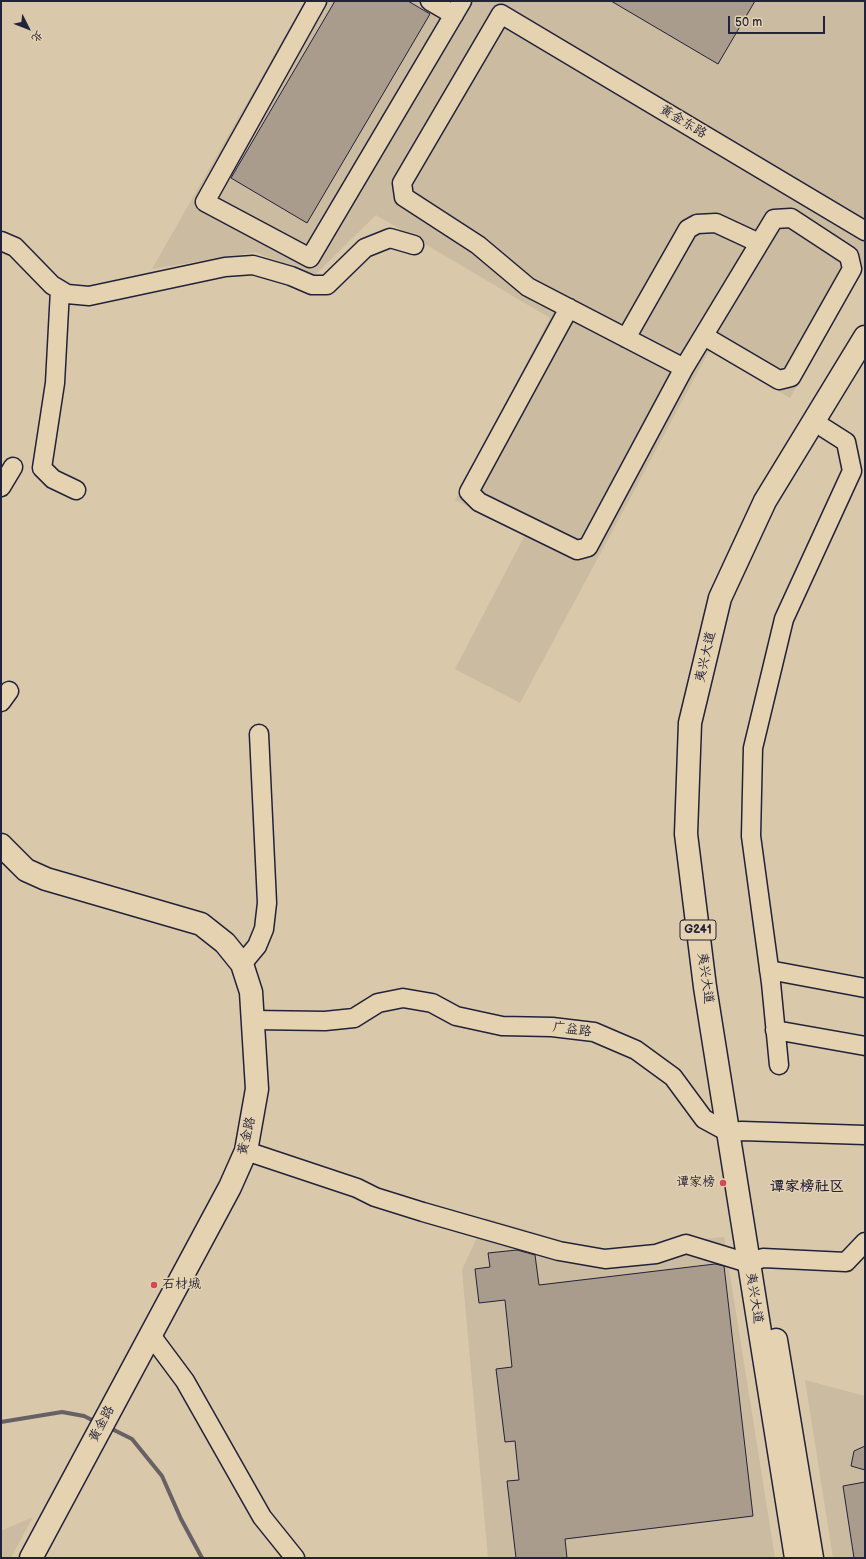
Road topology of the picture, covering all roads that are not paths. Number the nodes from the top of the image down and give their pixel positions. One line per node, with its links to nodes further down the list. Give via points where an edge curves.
1 (317, 1): 3 (street, via 205,202 310,258)
2 (430, 1): 3 (street)
3 (458, 8)
4 (865, 230): 9 (street, 黄金东路, via 502,14 402,183 404,197 478,245 528,287)
5 (1, 241): 8 (street, via 15,247)
6 (760, 243): 10 (street); 10 (street, via 774,219 791,218 849,256 852,269 791,377 779,380); 12 (street, via 716,223 697,224 688,229)
7 (414, 245): 8 (street, via 390,238 365,248 327,285 312,285 253,265 225,267 89,296 67,294)
8 (60, 290): 18 (street, via 55,383 42,468 53,479)
9 (570, 308): 12 (street); 14 (street, via 469,492 479,502 577,550 588,547)
10 (704, 336): 14 (street)
11 (865, 337): 28 (main road, 夷兴大道 / G241, via 765,501 720,598 690,723 686,834 706,987)
12 (626, 338): 14 (street)
13 (865, 360): 15 (main road, 夷兴大道 / G241)
14 (684, 368)
15 (824, 428): 22 (street, via 846,442 852,471 784,619 753,748 751,836); 28 (main road, 夷兴大道 / G241, via 776,507 732,602 702,724 698,833)
16 (13, 467): 17 (street)
17 (1, 487)
18 (76, 490)
19 (259, 734): 21 (street, via 267,903 264,929 257,946)
20 (1, 845): 21 (main road, 黄金路, via 26,870 46,879 201,924 225,943)
21 (242, 964): 24 (main road, 黄金路, via 251,992)
22 (769, 970): 23 (street); 25 (street)
23 (865, 988)
24 (253, 1020): 28 (street, 广益路, via 325,1021 354,1018 378,1003 404,998 432,1003 456,1016 502,1026 552,1027 594,1032 636,1050 674,1077 704,1119); 30 (main road, 黄金路, via 257,1089)
25 (775, 1030): 26 (street); 27 (street)
26 (865, 1046)
27 (779, 1065)
28 (735, 1132): 29 (street, 广益路); 32 (main road, 夷兴大道 / G241)
29 (865, 1134)
30 (246, 1151): 32 (street, via 357,1188 375,1197 559,1251 605,1259 656,1254 686,1244); 33 (main road, 黄金路, via 230,1187)
31 (865, 1242): 32 (street, via 846,1262)
32 (755, 1261): 36 (main road, 夷兴大道 / G241); 37 (main road, 夷兴大道 / G241)
33 (150, 1334): 34 (main road, 黄金路); 35 (street, via 185,1381 262,1517)
34 (31, 1558)
35 (295, 1558)
36 (796, 1558)
37 (812, 1558)

